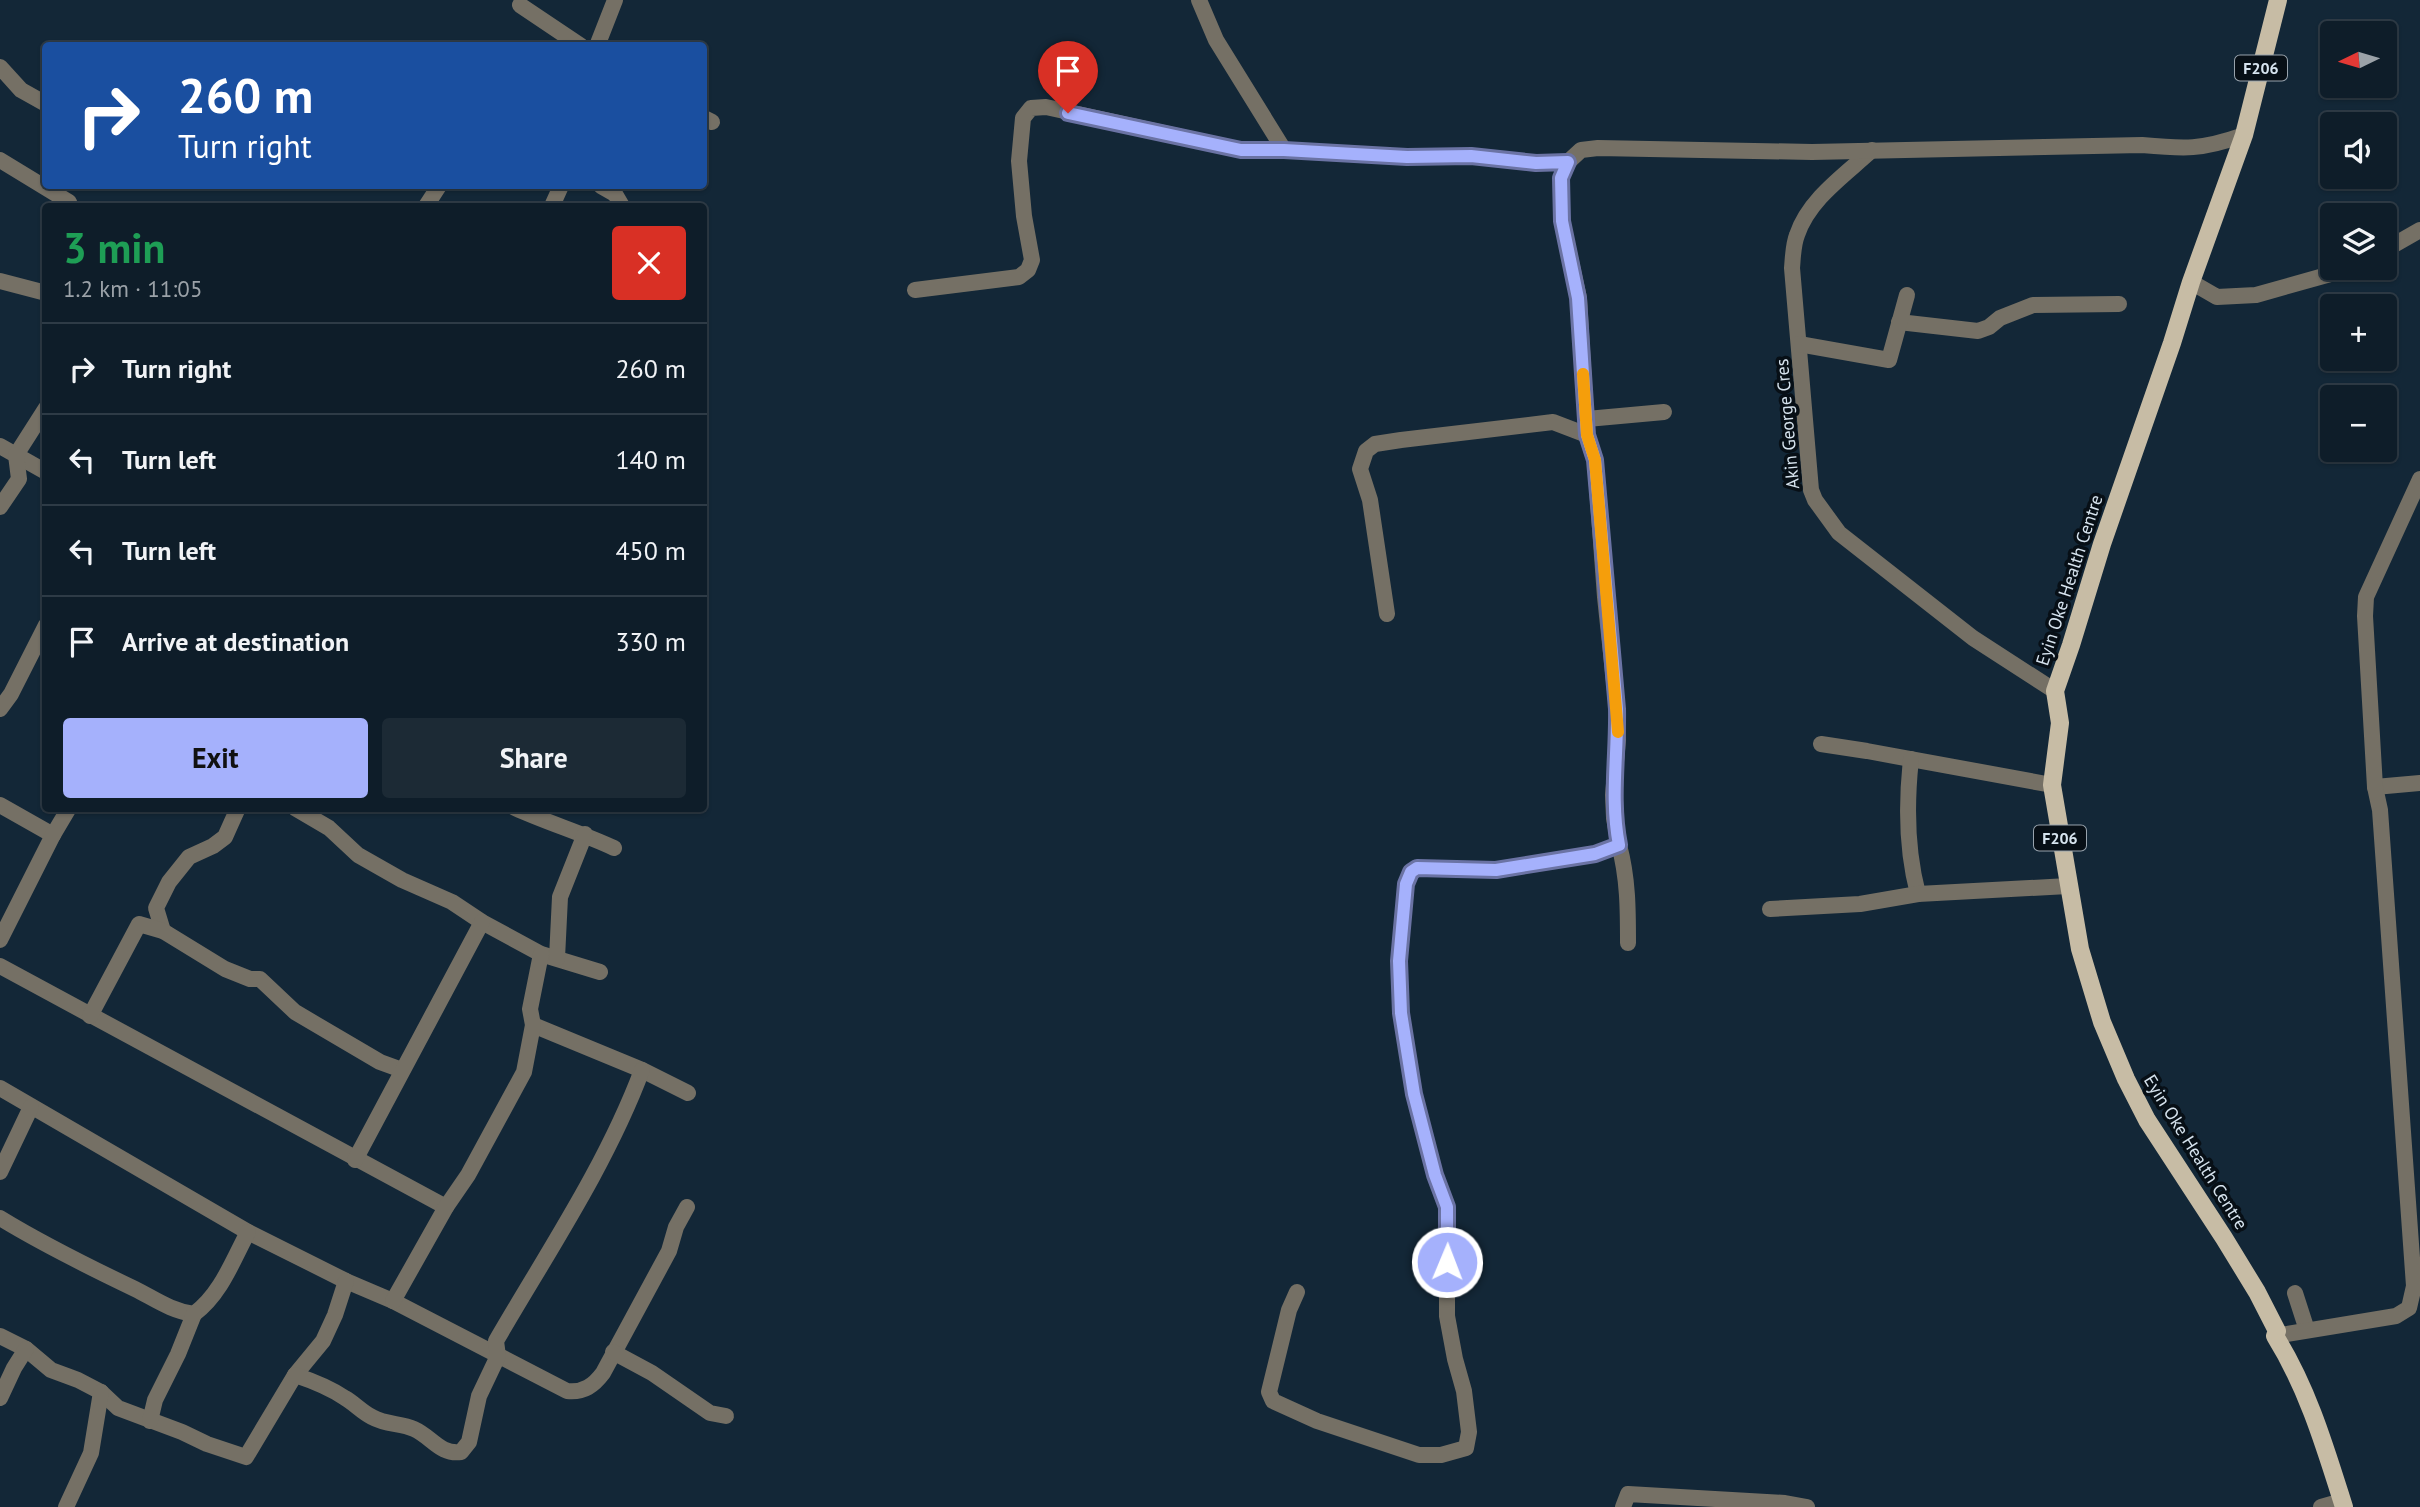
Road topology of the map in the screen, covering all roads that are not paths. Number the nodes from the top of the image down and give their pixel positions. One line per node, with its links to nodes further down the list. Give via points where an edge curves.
1 (615, 0): 6 (street)
2 (1199, 0): 10 (street, via 1216,40)
3 (2278, 0): 9 (main road, Eyin Oke Health Centre / F206)
4 (520, 5): 5 (street)
5 (575, 42)
6 (599, 42)
7 (0, 67): 8 (street, via 21,90)
8 (42, 102)
9 (2244, 135): 11 (street, via 2189,149 2129,145); 23 (main road, Eyin Oke Health Centre / F206)
10 (1284, 150): 13 (street); 24 (street, via 1241,150 1046,107 1031,108 1023,118 1019,161 1032,260 1028,270 1019,277)
11 (1872, 150): 13 (street, via 1598,148 1581,150); 29 (street, Akin George Cres, via 1823,195 1796,237 1792,268)
12 (0, 160): 14 (street)
13 (1568, 162): 32 (street, via 1561,178 1562,221 1578,298)
14 (42, 186)
15 (48, 189): 17 (street)
16 (606, 189): 18 (street)
17 (69, 202)
18 (620, 203)
19 (2420, 230): 20 (street)
20 (2397, 243)
21 (2320, 277): 23 (street, via 2256,295 2217,297)
22 (0, 281): 25 (street)
23 (2191, 282): 40 (main road, Eyin Oke Health Centre / F206)
24 (915, 290)
25 (42, 292)
26 (1907, 295): 28 (street)
27 (2119, 304): 28 (street, via 2033,305 1978,331)
28 (1899, 322): 29 (street, via 1889,360)
29 (1799, 344): 40 (street, Akin George Cres, via 1811,490 1827,518 1839,533 1973,638)
30 (1664, 412): 32 (street)
31 (42, 414): 34 (street)
32 (1587, 427): 38 (street, via 1553,422 1375,444 1366,451 1360,469 1370,500); 54 (street, via 1595,460 1617,709 1613,795)
33 (0, 446): 34 (street)
34 (16, 455): 35 (street); 37 (street, via 19,479)
35 (42, 470)
36 (2420, 479): 46 (street, via 2366,597)
37 (0, 507)
38 (1387, 614)
39 (42, 633): 41 (street)
40 (2054, 691): 45 (main road, Eyin Oke Health Centre / F206, via 2060,723)
41 (0, 707)
42 (1821, 744): 43 (street)
43 (1911, 759): 45 (street); 57 (street, via 1907,828)
44 (2420, 783): 46 (street)
45 (2052, 785): 56 (main road, Eyin Oke Health Centre / F206)
46 (2375, 787): 84 (street, via 2414,1286 2409,1308 2396,1316)
47 (0, 805): 53 (street)
48 (67, 812): 53 (street)
49 (236, 812): 60 (street, via 225,837 189,857 169,883 156,908)
50 (302, 812): 59 (street, via 329,828 358,855 453,902)
51 (525, 812): 52 (street)
52 (585, 834): 55 (street); 63 (street, via 560,897)
53 (53, 835): 61 (street)
54 (1619, 845): 62 (street, via 1628,904); 80 (street, via 1595,854 1496,870 1417,868 1406,884 1399,961 1401,1013 1414,1094 1447,1207 1447,1316 1464,1391 1469,1432 1466,1448 1419,1455 1273,1401 1269,1392)
55 (614, 848)
56 (2068, 886): 57 (street); 86 (main road, Eyin Oke Health Centre / F206, via 2089,982 2126,1079 2147,1120 2257,1292 2277,1331)
57 (1919, 894): 58 (street, via 1860,904)
58 (1770, 909)
59 (482, 922): 63 (street); 68 (street)
60 (163, 931): 66 (street, via 139,924); 68 (street, via 225,970 260,979 295,1012)
61 (0, 940)
62 (1628, 943)
63 (549, 956): 65 (street); 67 (street, via 530,1009)
64 (0, 967): 66 (street)
65 (600, 972)
66 (90, 1016): 73 (street)
67 (533, 1025): 69 (street); 75 (street, via 524,1072)
68 (402, 1070): 73 (street)
69 (642, 1070): 71 (street); 89 (street, via 583,1193 496,1341)
70 (0, 1088): 72 (street)
71 (688, 1093)
72 (31, 1107): 74 (street); 78 (street)
73 (355, 1160): 75 (street)
74 (0, 1172)
75 (446, 1207): 82 (street)
76 (687, 1207): 88 (street, via 669,1251)
77 (0, 1218): 83 (street, via 166,1307)
78 (248, 1232): 79 (street); 83 (street, via 224,1279)
79 (346, 1281): 82 (street); 90 (street, via 323,1341)
80 (1297, 1292)
81 (2295, 1293): 84 (street)
82 (393, 1301): 89 (street)
83 (194, 1314): 94 (street)
84 (2304, 1330): 86 (street)
85 (0, 1336): 87 (street)
86 (2275, 1336): 96 (main road, Eyin Oke Health Centre / F206, via 2316,1418)
87 (26, 1349): 91 (street, via 51,1370); 92 (street)
88 (613, 1352): 89 (street, via 595,1384 577,1393 562,1390); 93 (street, via 710,1413)
89 (498, 1356): 90 (street, via 479,1395 469,1442 461,1452 452,1453 412,1428 370,1416 325,1385)
90 (295, 1375): 94 (street, via 246,1457)
91 (101, 1392): 94 (street, via 118,1408); 97 (street, via 91,1452)
92 (0, 1398)
93 (726, 1416)
94 (150, 1421)
95 (1754, 1504): 98 (street, via 1628,1494); 99 (street)
96 (2343, 1504): 100 (street)
97 (66, 1507)
98 (1623, 1507)
99 (1807, 1507)
100 (2321, 1507)

